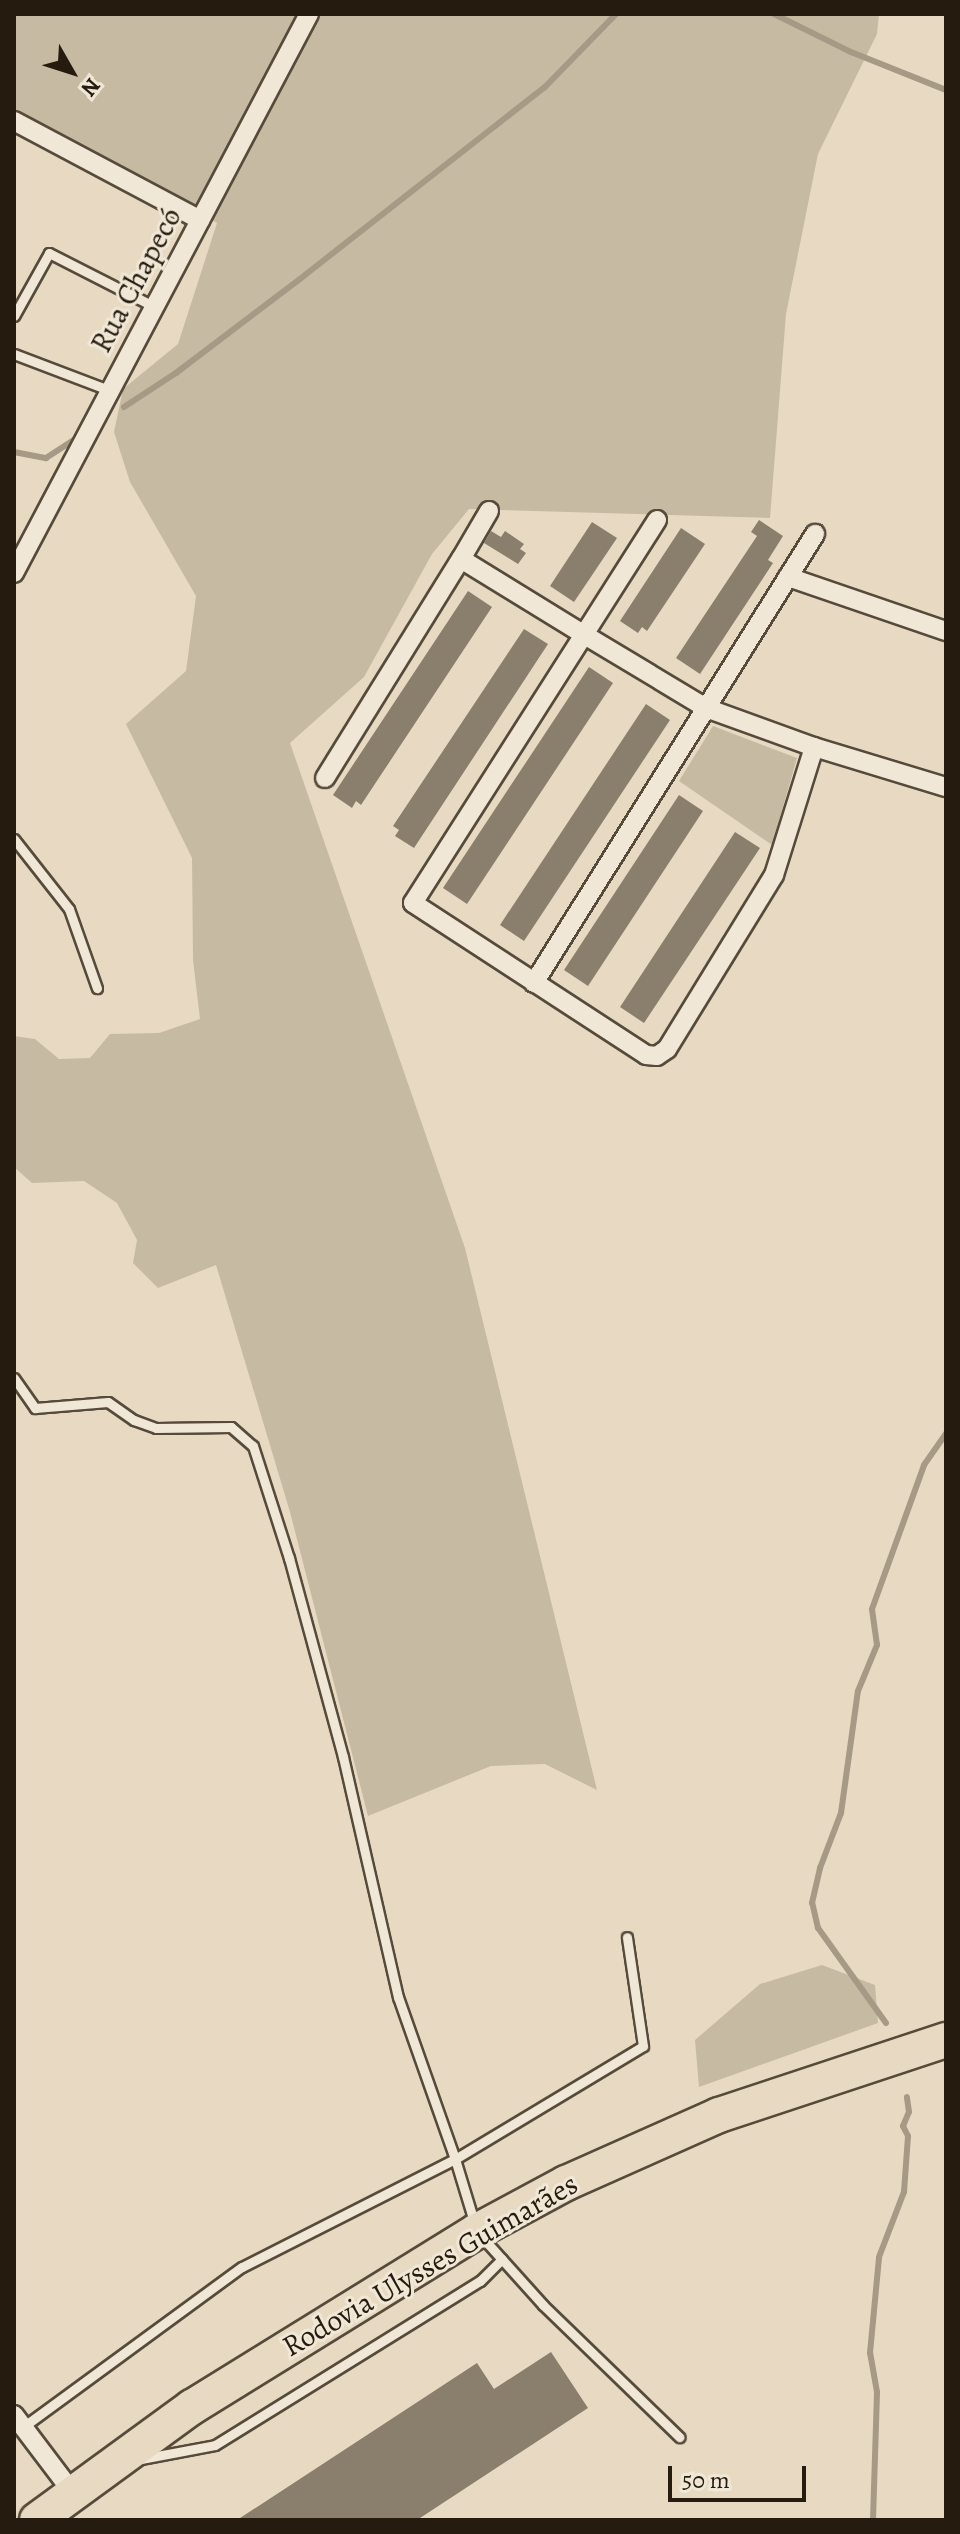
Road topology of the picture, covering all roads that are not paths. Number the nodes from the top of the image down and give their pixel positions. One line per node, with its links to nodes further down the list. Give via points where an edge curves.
1 (309, 14): 3 (street, Rua Chapecó)
2 (14, 121): 3 (street)
3 (200, 220): 4 (street, Rua Chapecó)
4 (153, 306): 5 (lane, via 49,253); 7 (street, Rua Chapecó)
5 (14, 316)
6 (14, 354): 7 (lane)
7 (109, 390): 12 (street, Rua Chapecó)
8 (489, 511): 11 (street)
9 (657, 520): 15 (street)
10 (815, 534): 13 (street)
11 (461, 559): 15 (street); 18 (street)
12 (14, 573)
13 (788, 577): 14 (street); 16 (street)
14 (946, 631)
15 (583, 634): 16 (street); 21 (street, via 413,903)
16 (706, 708): 17 (street); 21 (street)
17 (814, 747): 19 (street); 21 (street, via 774,875 667,1049 646,1055)
18 (325, 778)
19 (946, 787)
20 (14, 839): 22 (lane, via 69,909)
21 (534, 983)
22 (97, 988)
23 (14, 1378): 26 (lane, via 35,1408 108,1402 156,1428 231,1427 253,1446 339,1741 398,1997)
24 (627, 1937): 26 (lane, via 643,2046)
25 (946, 2040): 27 (highway, Rodovia Ulysses Guimarães, via 719,2115 566,2183)
26 (455, 2159): 27 (lane); 29 (lane, via 242,2267)
27 (477, 2231): 28 (lane); 31 (highway, Rodovia Ulysses Guimarães, via 192,2407)
28 (502, 2259): 30 (lane); 31 (lane, via 480,2281 215,2445)
29 (18, 2421): 32 (street)
30 (679, 2437)
31 (114, 2464): 32 (highway, Rodovia Ulysses Guimarães)
32 (73, 2493): 33 (highway, Rodovia Ulysses Guimarães)
33 (37, 2520)

